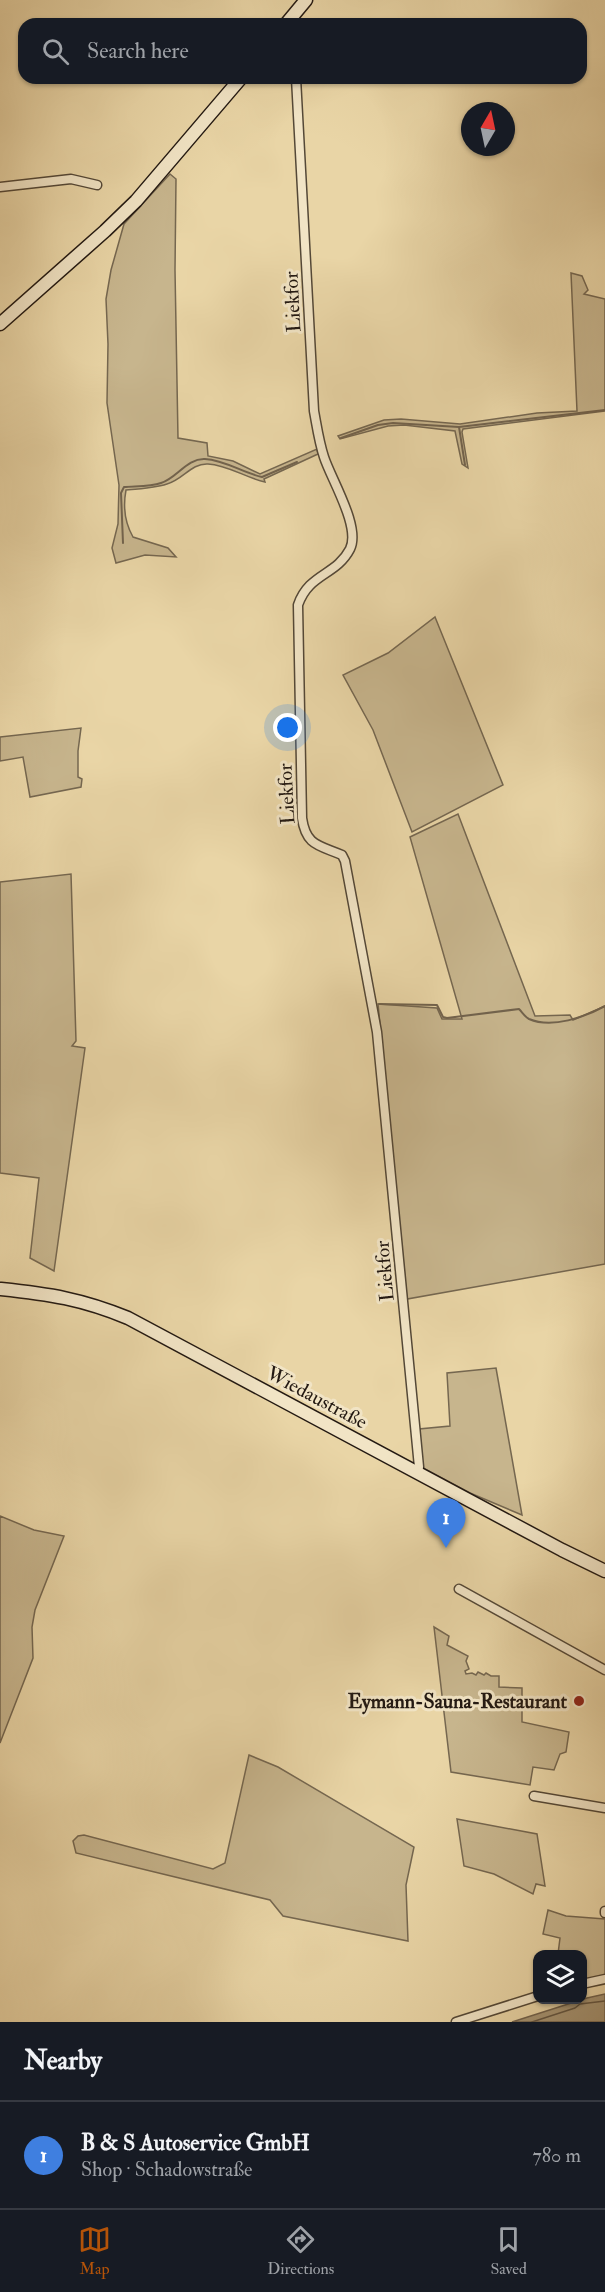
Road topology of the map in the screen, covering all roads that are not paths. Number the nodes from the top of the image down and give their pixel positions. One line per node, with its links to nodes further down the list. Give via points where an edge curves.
1 (306, 0): 2 (main road)
2 (291, 18)
3 (236, 84): 7 (main road, via 167,166)
4 (296, 84): 9 (street, Liekfor, via 314,411 324,457 353,529 352,546 342,561 309,584 298,605 302,818 312,843 342,855 345,861 373,1005)
5 (97, 185): 6 (street, via 71,179)
6 (0, 187)
7 (0, 324)
8 (0, 1288): 9 (main road, Wiedaustraße, via 64,1296 128,1318)
9 (418, 1473): 10 (main road, Wiedaustraße)
10 (605, 1570)
11 (459, 1589): 12 (street)
12 (605, 1670)
13 (534, 1796): 14 (street)
14 (605, 1808)
15 (605, 1979): 16 (street)
16 (587, 1983)
17 (533, 1997): 18 (street)
18 (456, 2022)

